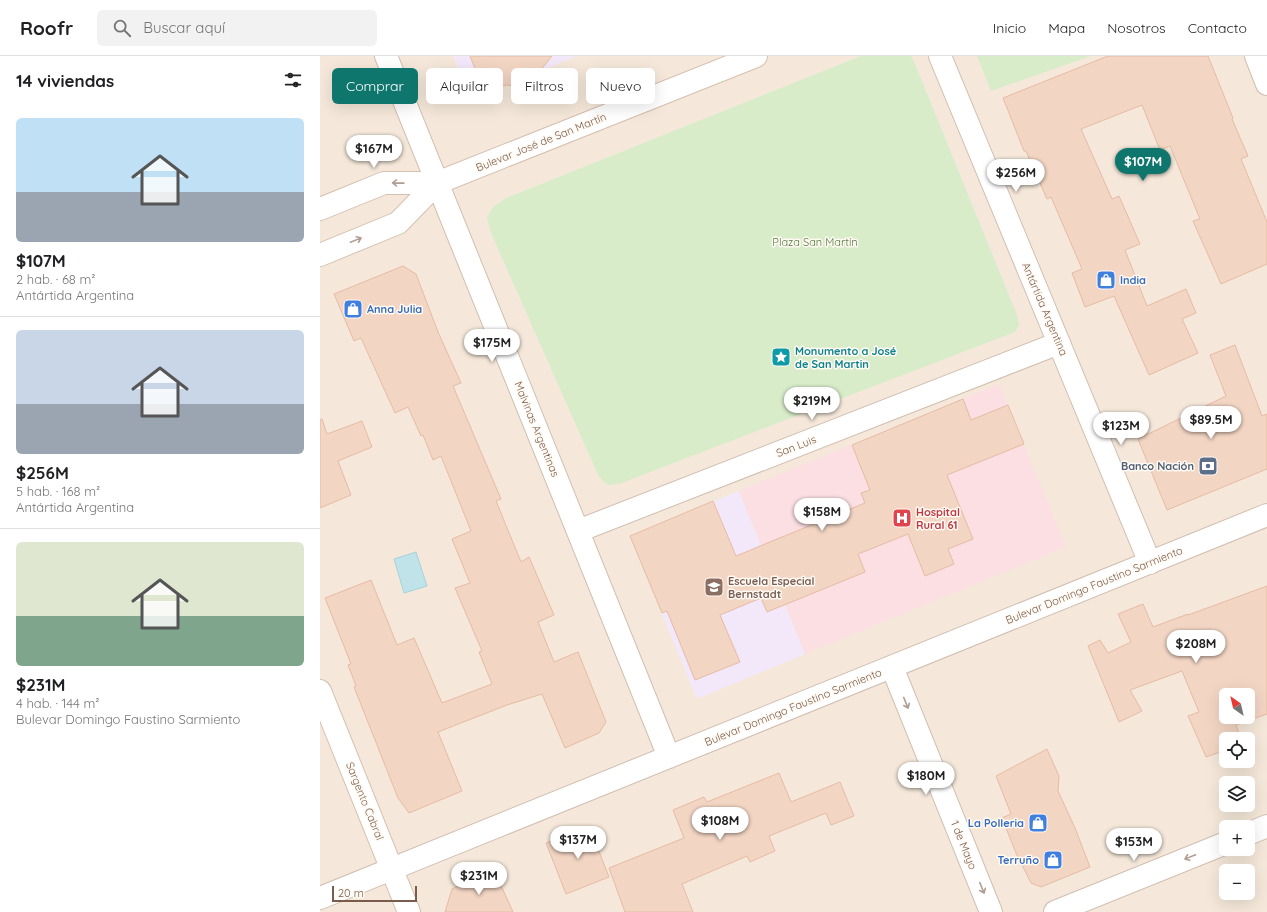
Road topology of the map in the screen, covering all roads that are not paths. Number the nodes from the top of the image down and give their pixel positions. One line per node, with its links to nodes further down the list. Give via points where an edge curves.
1 (386, 56): 6 (street, Malvinas Argentinas)
2 (756, 56): 6 (street, Bulevar José de San Martín)
3 (940, 56): 9 (street, Antártida Argentina)
4 (1256, 56): 5 (street)
5 (1267, 84)
6 (437, 183): 7 (street, Bulevar José de San Martín, one-way to 7, via 384,182); 8 (street, Bulevar José de San Martín, one-way to 6, via 398,223); 11 (street, Malvinas Argentinas)
7 (320, 209)
8 (320, 254)
9 (1059, 343): 11 (street, San Luis); 12 (street, Antártida Argentina)
10 (1267, 515): 12 (street, Bulevar Domingo Faustino Sarmiento)
11 (578, 530): 15 (street, Malvinas Argentinas)
12 (1150, 563): 13 (street, Bulevar Domingo Faustino Sarmiento)
13 (892, 667): 15 (street, Bulevar Domingo Faustino Sarmiento); 22 (street, 1 de Mayo, one-way to 22)
14 (320, 691): 19 (street, Sargento Cabral)
15 (669, 757): 19 (street, Bulevar Domingo Faustino Sarmiento)
16 (1267, 826): 17 (street)
17 (1255, 831)
18 (1219, 846): 23 (street, one-way to 23)
19 (392, 869): 20 (street, Bulevar Domingo Faustino Sarmiento); 21 (street, Sargento Cabral)
20 (320, 898)
21 (409, 912)
22 (991, 912)
23 (1055, 912)

